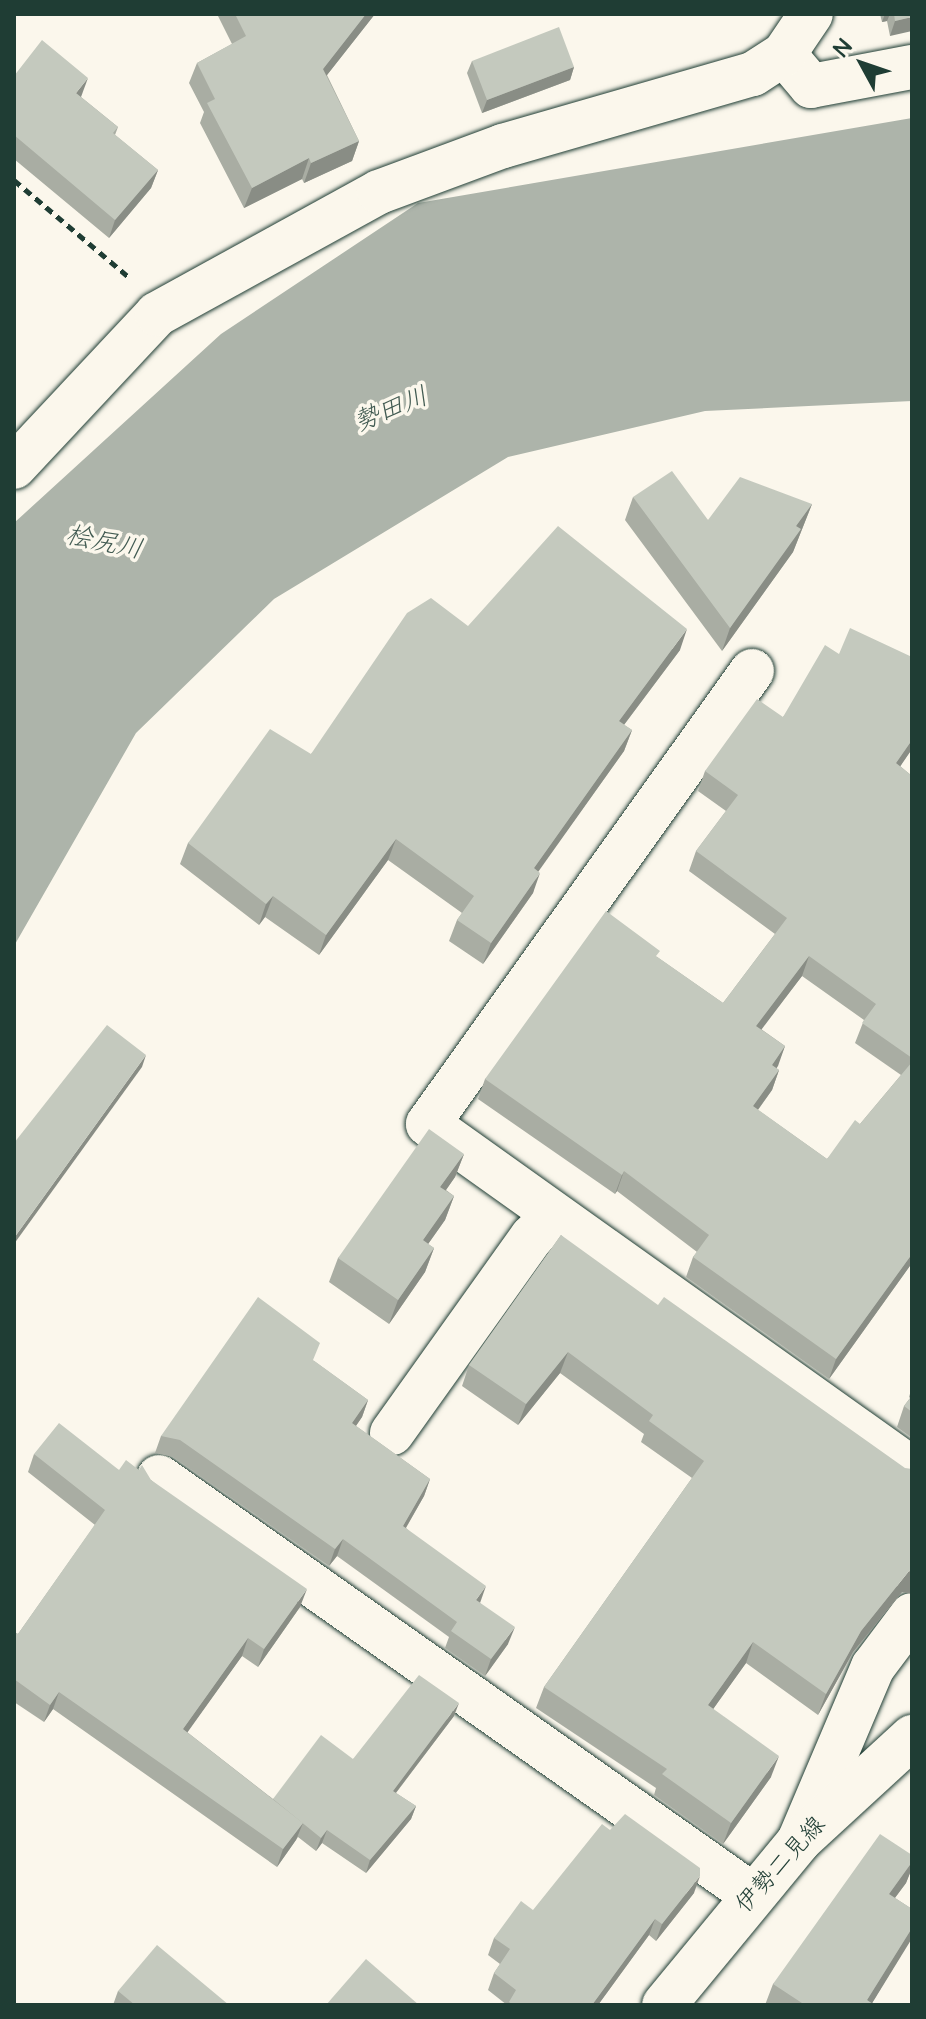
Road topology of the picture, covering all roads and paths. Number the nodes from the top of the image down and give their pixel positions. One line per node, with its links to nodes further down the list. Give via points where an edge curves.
1 (811, 14): 2 (street)
2 (784, 54): 3 (street, via 811,86); 5 (street, via 753,74 503,146 379,192)
3 (912, 67)
4 (14, 180): 5 (path, via 123,267)
5 (157, 314): 6 (street)
6 (14, 467)
7 (752, 671): 8 (street, via 428,1124)
8 (553, 1215): 9 (street); 10 (street)
9 (392, 1433)
10 (912, 1469)
11 (159, 1477): 15 (street)
12 (912, 1615): 14 (street, via 873,1667)
13 (912, 1737): 14 (street, 伊勢二見線)
14 (799, 1841): 15 (street, 伊勢二見線)
15 (751, 1894): 16 (street, 伊勢二見線)
16 (664, 2005)

